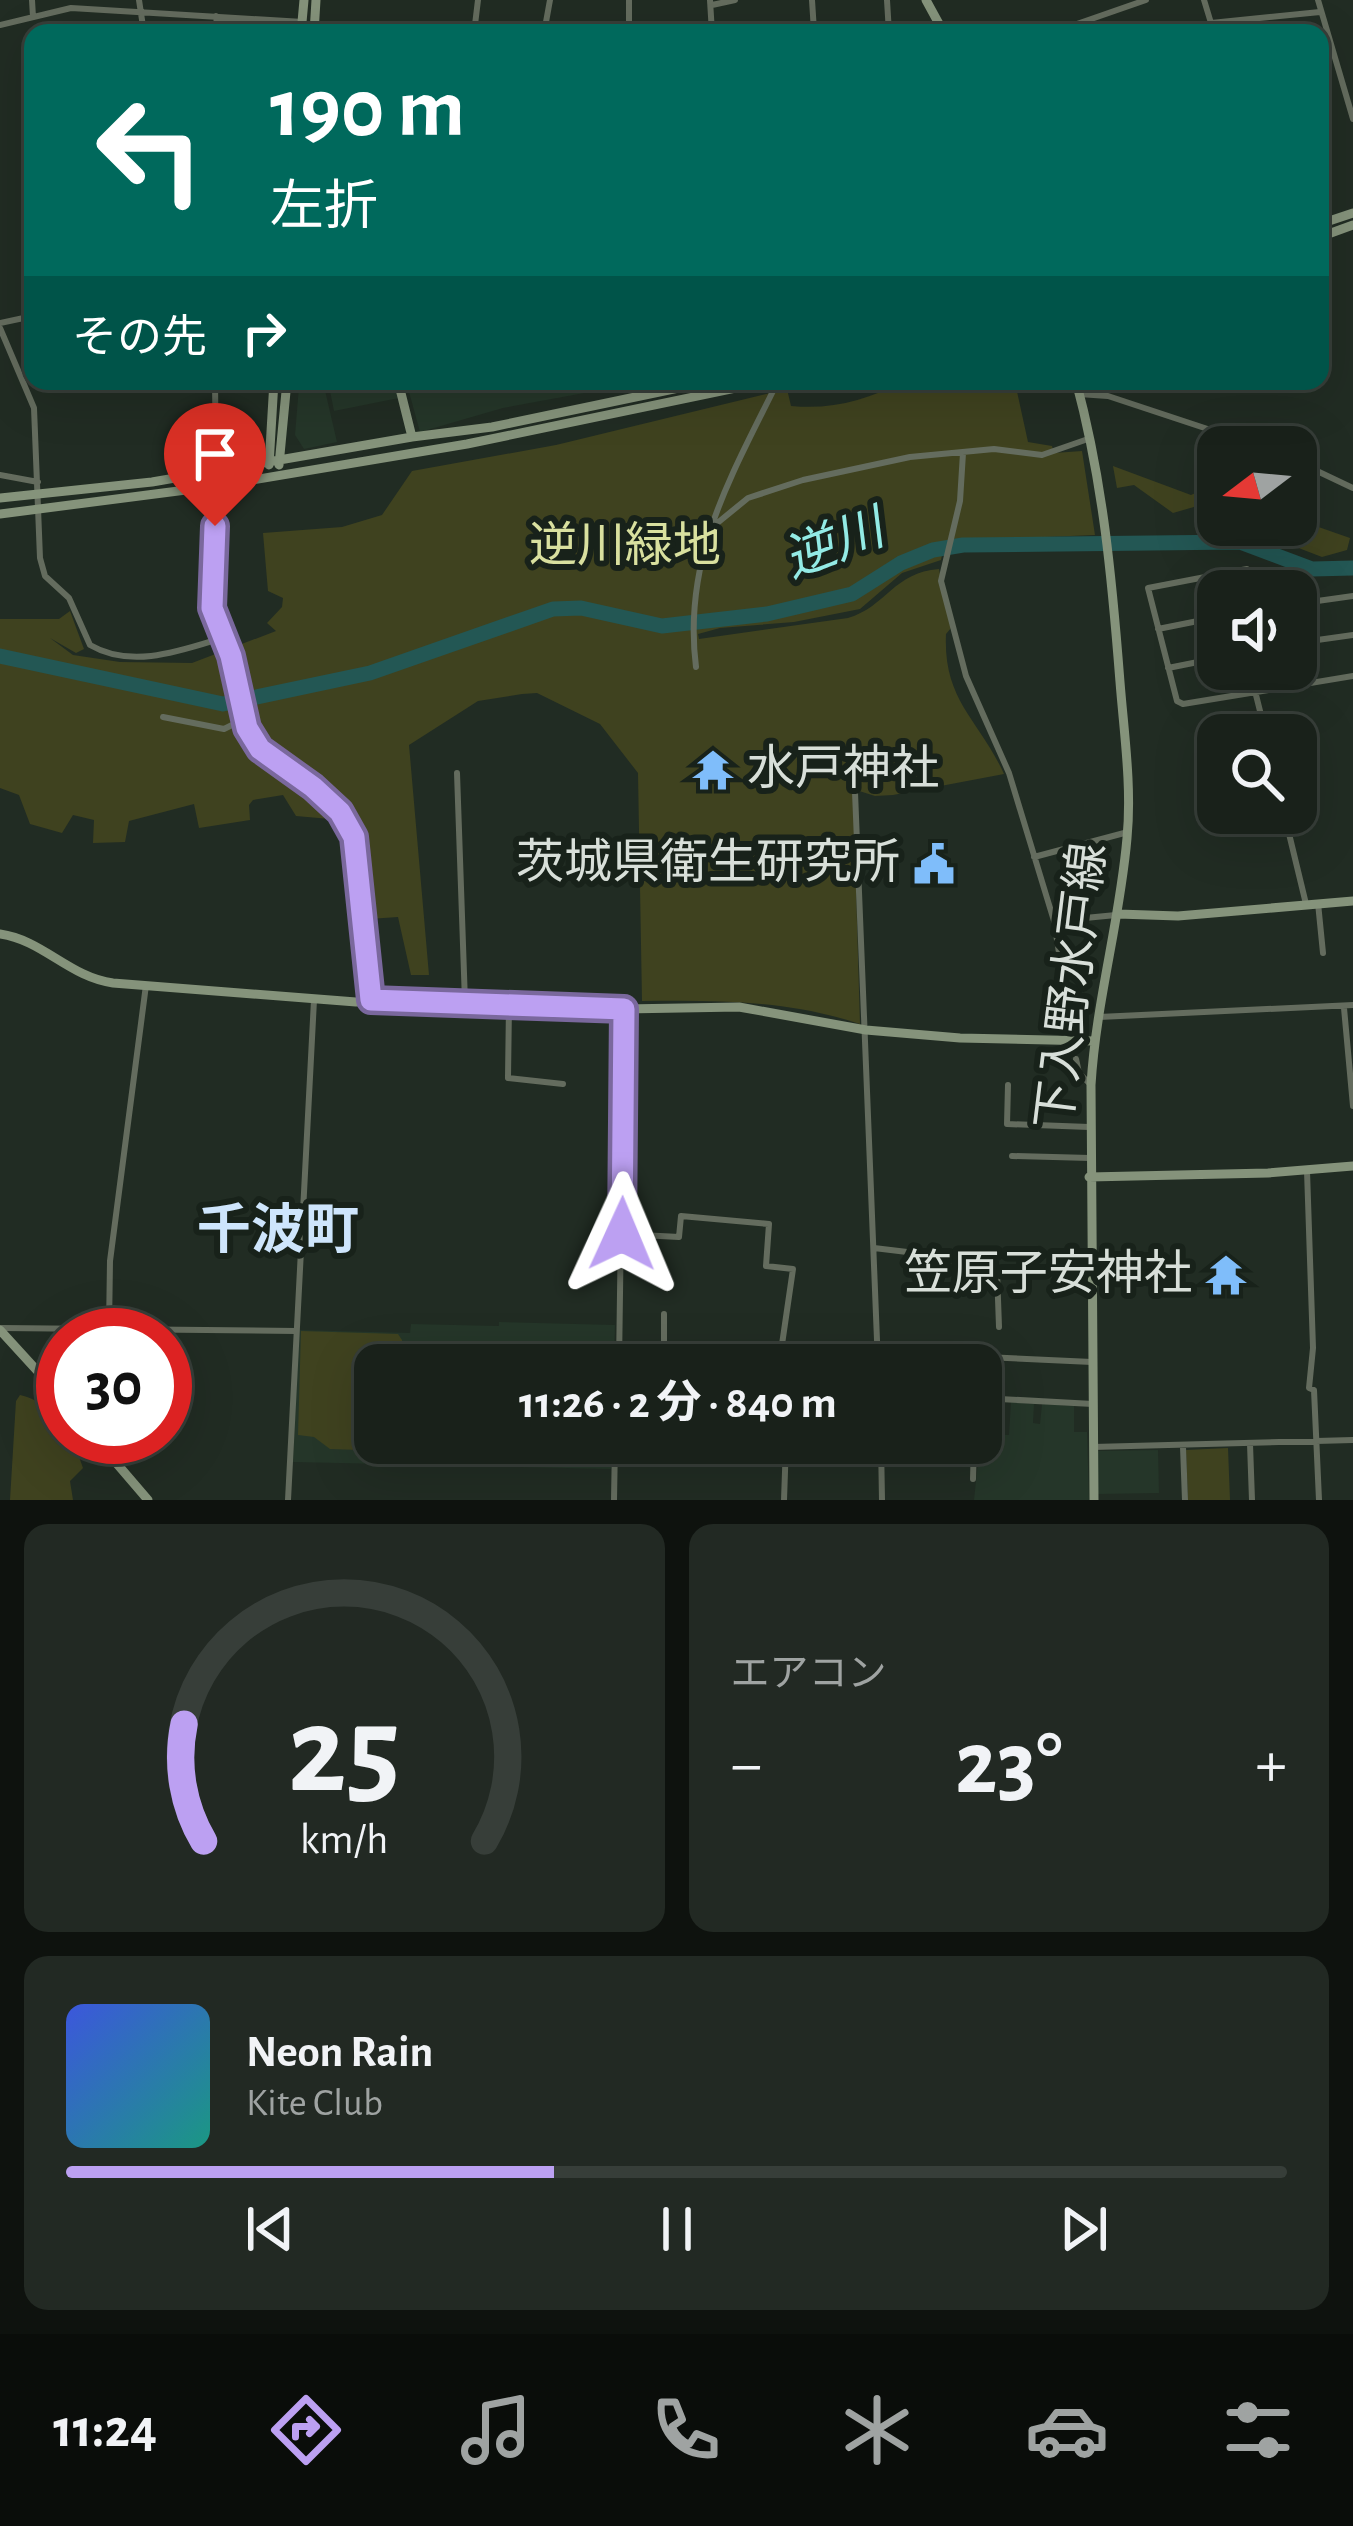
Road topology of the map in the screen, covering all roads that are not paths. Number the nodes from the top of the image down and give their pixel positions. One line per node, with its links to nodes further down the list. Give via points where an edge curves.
1 (32, 0): 9 (street)
2 (734, 0): 6 (street)
3 (1146, 0): 13 (street)
4 (1204, 0): 8 (street, via 1211,23)
5 (1318, 0): 8 (street)
6 (711, 2)
7 (140, 5): 9 (street); 10 (street)
8 (1320, 12): 14 (street)
9 (33, 16): 15 (street)
10 (216, 16): 11 (street); 12 (street)
11 (217, 24)
12 (277, 24)
13 (1077, 24)
14 (1324, 24)
15 (0, 25)
16 (1329, 37): 17 (street)
17 (1350, 94): 18 (street)
18 (1353, 119)
19 (0, 325): 20 (street)
20 (3, 346): 21 (street)
21 (24, 387)
22 (25, 390): 42 (street, via 34,407)
23 (215, 390): 39 (street)
24 (273, 390): 37 (street)
25 (286, 390): 36 (street)
26 (400, 390): 33 (street)
27 (669, 390): 33 (street)
28 (724, 390): 41 (street)
29 (770, 390): 49 (street)
30 (1078, 390): 31 (street)
31 (1079, 394): 32 (street); 34 (street)
32 (1199, 426)
33 (412, 437): 36 (street)
34 (1091, 437): 35 (street, via 1042,455); 70 (street, 下入野水戸線, via 1108,531)
35 (963, 453): 49 (street, via 777,487 748,498); 72 (street, via 941,581 966,676)
36 (281, 460): 37 (street); 41 (street)
37 (267, 462): 39 (street); 41 (street)
38 (1317, 471): 44 (street)
39 (216, 472): 43 (street); 45 (street)
40 (0, 476): 42 (street)
41 (274, 476): 43 (street)
42 (38, 482): 45 (street)
43 (217, 486): 47 (street); 56 (street, via 212,596)
44 (1353, 488)
45 (39, 495): 46 (street); 47 (street)
46 (0, 498)
47 (39, 511): 48 (street); 56 (street, via 45,576 69,598 90,645 120,657 170,654)
48 (0, 514)
49 (710, 529): 59 (street, via 695,611)
50 (1197, 579): 54 (street, via 1148,588)
51 (1353, 596): 52 (street)
52 (1317, 601)
53 (1197, 621): 54 (street)
54 (1158, 629): 60 (street)
55 (1353, 635): 57 (street)
56 (224, 638): 66 (street)
57 (1317, 641)
58 (1197, 662): 60 (street)
59 (696, 667)
60 (1168, 668): 64 (street, via 1183,704)
61 (1353, 676): 62 (street)
62 (1317, 681)
63 (1262, 690): 64 (street)
64 (1256, 691): 65 (street)
65 (1261, 714)
66 (243, 715): 67 (street, via 224,729); 82 (street, via 260,749 350,826)
67 (163, 717)
68 (457, 773): 83 (street)
69 (855, 791): 88 (street)
70 (1128, 832): 72 (street); 76 (street, 下入野水戸線)
71 (1289, 834): 75 (street)
72 (1034, 856): 77 (street)
73 (1353, 901): 74 (street)
74 (1318, 903): 75 (street); 79 (street)
75 (1306, 904): 76 (street)
76 (1118, 914): 77 (street); 87 (street, 下入野水戸線)
77 (1054, 921): 89 (street)
78 (0, 934): 80 (street, via 86,977)
79 (1323, 953)
80 (146, 986): 81 (street); 104 (street)
81 (314, 1000): 82 (street); 110 (street)
82 (371, 1000): 83 (street)
83 (466, 1002): 84 (street)
84 (509, 1004): 86 (street); 92 (street, via 508,1078)
85 (1349, 1006): 87 (street); 95 (street)
86 (624, 1009): 88 (street, via 764,1009); 102 (street)
87 (1098, 1017): 90 (street, 下入野水戸線)
88 (866, 1030): 89 (street); 103 (street)
89 (1072, 1041): 90 (street)
90 (1094, 1041): 93 (street, 下入野水戸線)
91 (1076, 1059): 93 (street)
92 (563, 1084)
93 (1091, 1084): 96 (street, 下入野水戸線)
94 (1008, 1085): 96 (street, via 1007,1124)
95 (1353, 1106)
96 (1089, 1127): 98 (street, 下入野水戸線)
97 (1012, 1156): 98 (street)
98 (1090, 1158): 101 (street, 下入野水戸線)
99 (1353, 1166): 100 (street)
100 (1306, 1171): 101 (street); 121 (street)
101 (1090, 1178): 116 (street, 下入野水戸線)
102 (622, 1234): 111 (street); 113 (street, via 679,1237 681,1216 769,1224 766,1266 793,1269)
103 (874, 1248): 106 (street, via 990,1262); 114 (street)
104 (109, 1308)
105 (664, 1314): 112 (street)
106 (999, 1327)
107 (0, 1329): 108 (street); 117 (street)
108 (36, 1329)
109 (192, 1329): 110 (street)
110 (296, 1331): 132 (street)
111 (621, 1344)
112 (664, 1344)
113 (781, 1344)
114 (877, 1344)
115 (1002, 1357): 116 (street)
116 (1092, 1362): 119 (street, 下入野水戸線)
117 (36, 1369)
118 (1002, 1399): 119 (street)
119 (1093, 1404): 123 (street, 下入野水戸線)
120 (1353, 1439): 121 (street)
121 (1317, 1441): 122 (street); 139 (street)
122 (1250, 1444): 124 (street); 138 (street)
123 (1094, 1447): 124 (street); 136 (street, 下入野水戸線)
124 (1183, 1447): 137 (street)
125 (117, 1464): 131 (street)
126 (615, 1464): 133 (street)
127 (785, 1464): 134 (street)
128 (881, 1464): 135 (street)
129 (973, 1464): 130 (street)
130 (973, 1479)
131 (148, 1500)
132 (288, 1500)
133 (614, 1500)
134 (784, 1500)
135 (882, 1500)
136 (1094, 1500)
137 (1185, 1500)
138 (1252, 1500)
139 (1319, 1500)

